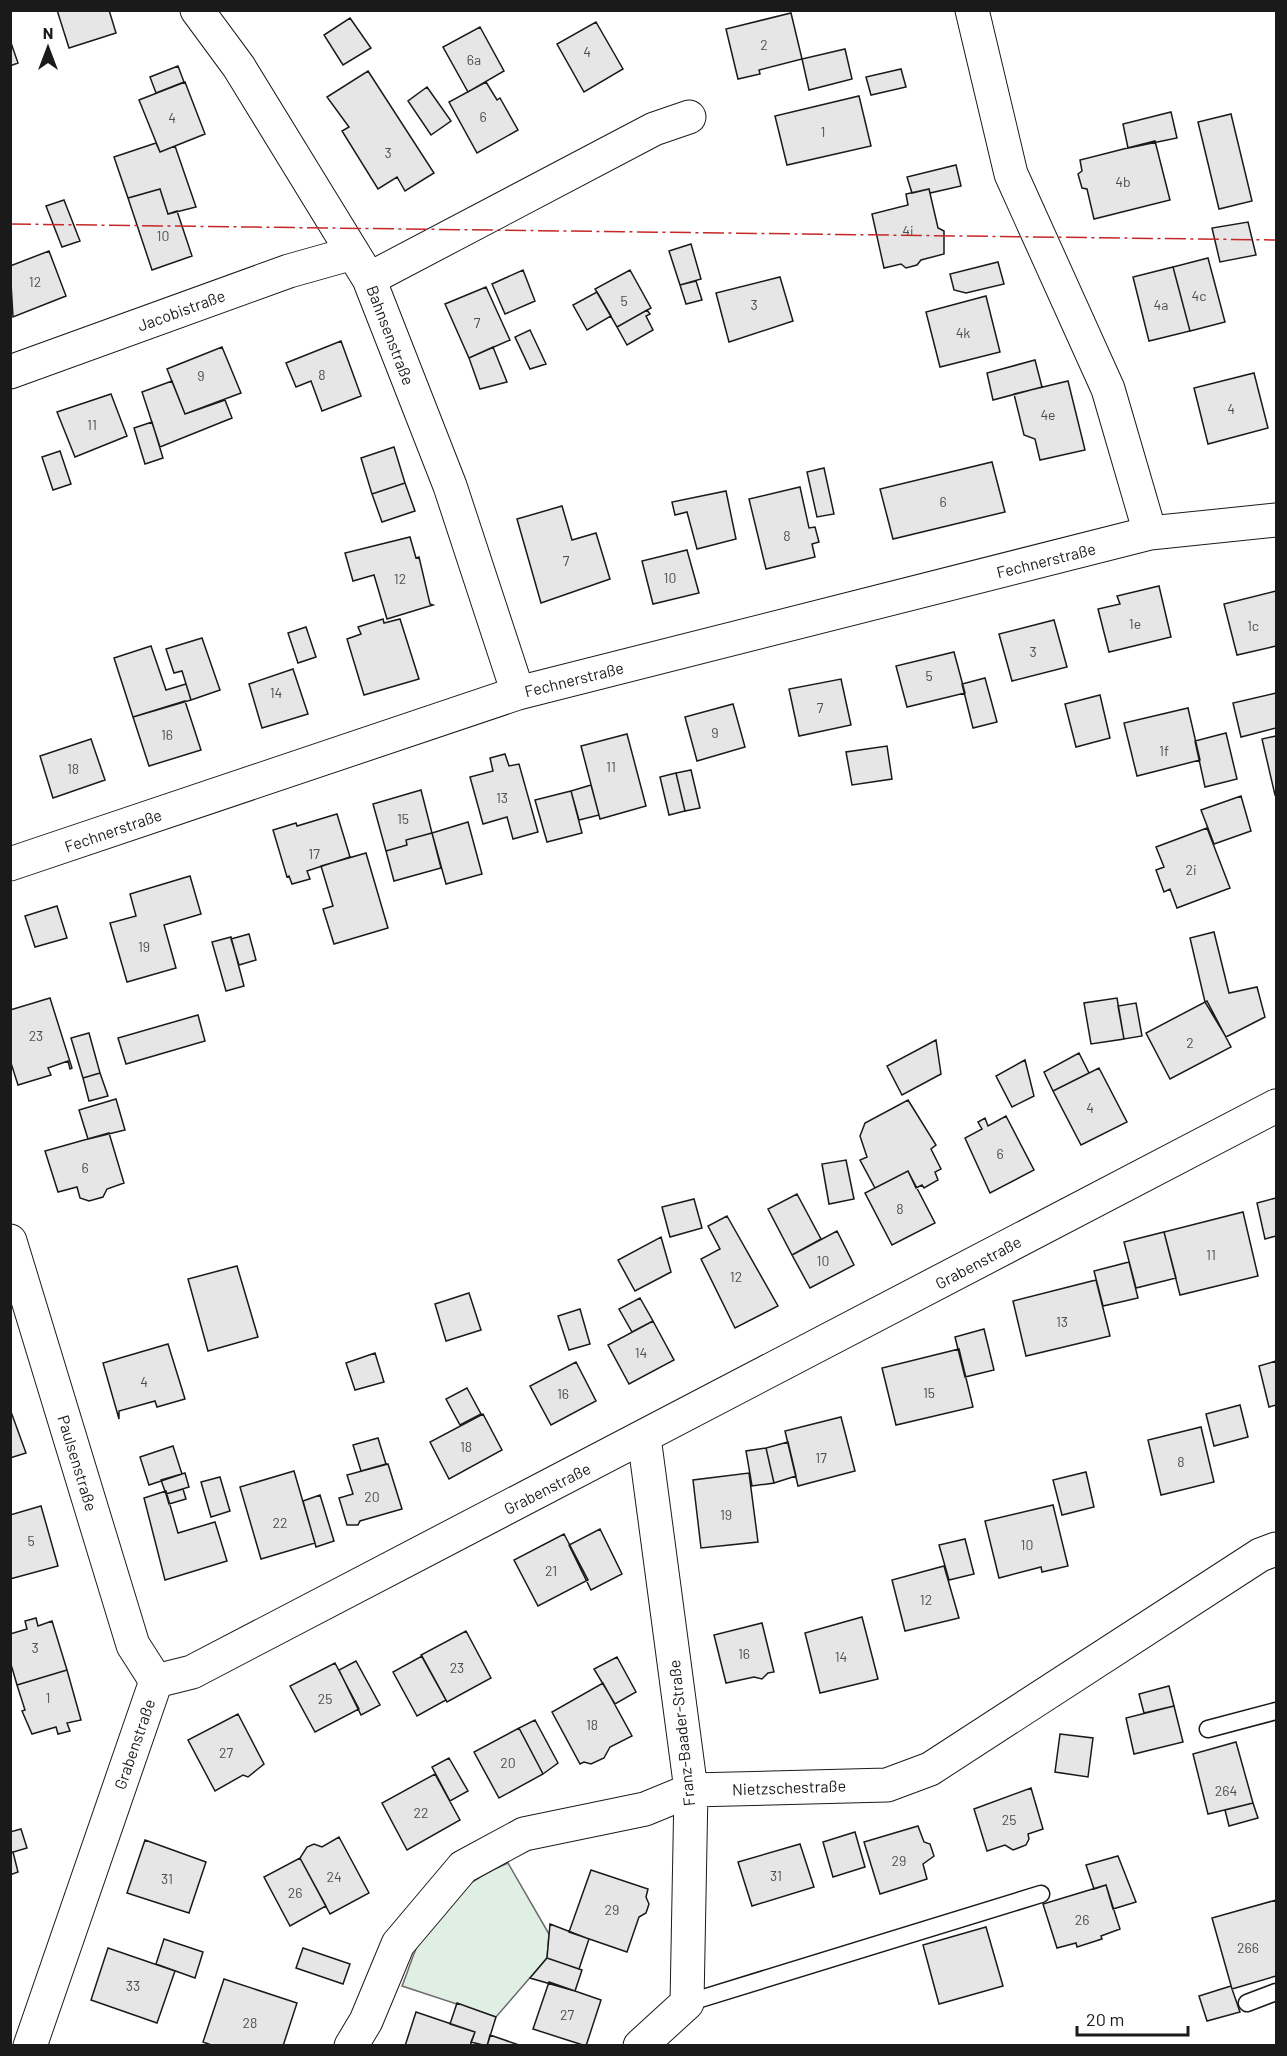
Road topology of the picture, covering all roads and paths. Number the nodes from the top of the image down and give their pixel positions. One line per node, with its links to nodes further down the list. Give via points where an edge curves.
1 (197, 10): 4 (street, Bahnsenstraße, via 239,67)
2 (972, 10): 7 (street, via 1011,174 1108,389)
3 (689, 117): 4 (street, Jacobistraße, via 654,129)
4 (362, 266): 5 (street, Jacobistraße, via 289,271); 8 (street, Bahnsenstraße, via 450,486)
5 (10, 372)
6 (1276, 520): 7 (street, Fechnerstraße)
7 (1150, 533): 8 (street, Fechnerstraße)
8 (518, 693): 9 (street, Fechnerstraße)
9 (10, 864)
10 (1276, 1106): 12 (street, Grabenstraße)
11 (10, 1241): 14 (street, Paulsenstraße, via 133,1645)
12 (644, 1437): 14 (street, Grabenstraße, via 192,1672); 17 (street, Franz-Baader-Straße)
13 (1276, 1550): 17 (street, Nietzschestraße, via 1260,1555 930,1769 887,1785)
14 (156, 1681): 22 (street, Grabenstraße)
15 (1276, 1711): 16 (lane)
16 (1208, 1729)
17 (691, 1790): 20 (street, Franz-Baader-Straße); 23 (street, Nietzschestraße, via 645,1809 524,1834 463,1867 398,1944 366,2021)
18 (1041, 1894): 20 (lane)
19 (1276, 1992): 21 (lane)
20 (687, 2003): 24 (street)
21 (1247, 2003)
22 (30, 2046)
23 (351, 2046)
24 (639, 2046)

